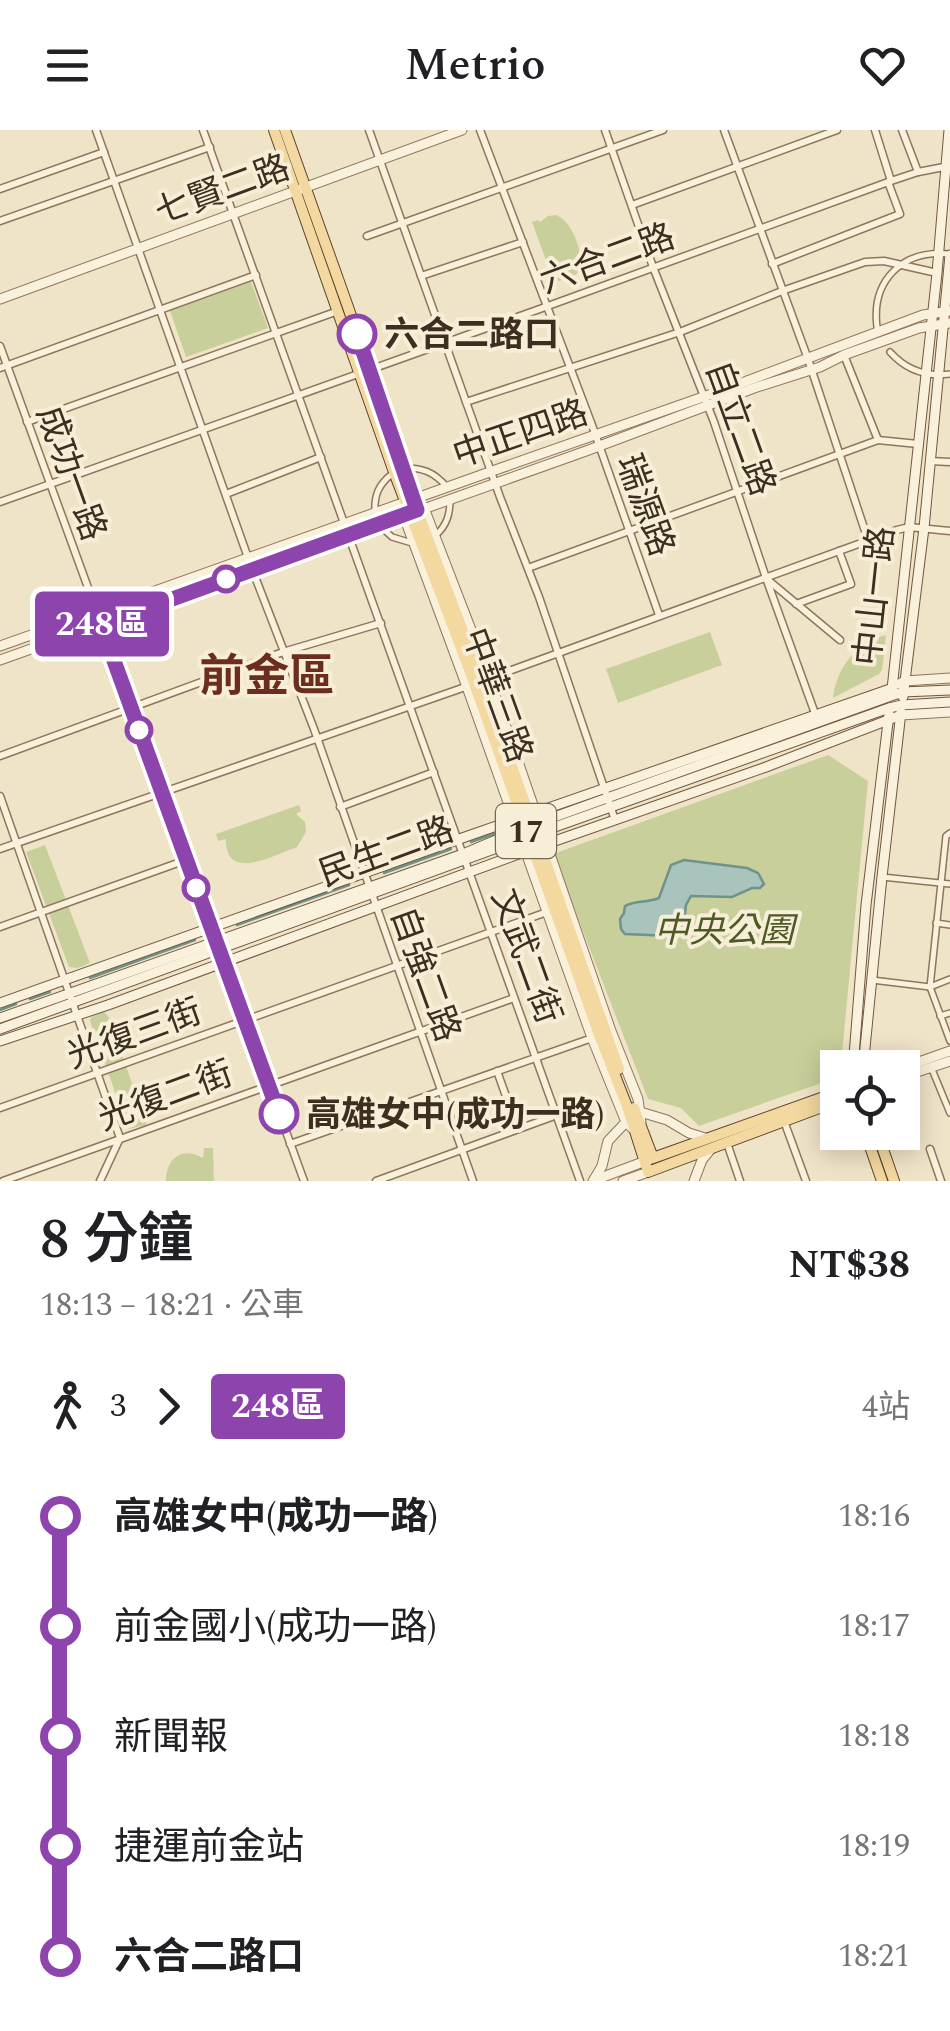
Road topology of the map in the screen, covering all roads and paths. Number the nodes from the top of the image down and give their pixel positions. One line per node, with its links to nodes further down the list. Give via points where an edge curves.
1 (96, 130): 17 (street, 自強二路)
2 (204, 130): 15 (street, 文武二街)
3 (274, 130): 26 (main road, 中華三路 / 17)
4 (285, 130): 26 (main road, 中華三路 / 17)
5 (369, 130): 18 (street)
6 (462, 130): 18 (main road, 七賢二路)
7 (480, 130): 24 (street, 瑞源路)
8 (605, 130): 16 (street, 自立二路)
9 (663, 130): 16 (street)
10 (724, 130): 19 (street)
11 (837, 130): 19 (street)
12 (875, 130): 23 (street)
13 (902, 130): 21 (street)
14 (949, 130): 20 (main road, 中山一路)
15 (210, 147): 22 (street); 28 (street, 文武二街)
16 (612, 148): 24 (street); 27 (street, 自立二路)
17 (104, 152): 22 (street, 自強二路); 25 (street)
18 (380, 162): 26 (main road, 七賢二路); 30 (street)
19 (736, 165): 27 (street); 31 (street)
20 (948, 166): 21 (street, 六合二路); 35 (main road, 中山一路)
21 (918, 172): 23 (street, 六合二路)
22 (115, 181): 29 (street); 34 (street, 自強二路)
23 (889, 181): 31 (street, 六合二路); 36 (street, via 900,214)
24 (503, 187): 30 (street); 33 (street, 瑞源路)
25 (0, 189)
26 (300, 189): 28 (main road, 七賢二路); 45 (main road, 中華三路 / 17)
27 (632, 205): 38 (street, 自立二路)
28 (234, 214): 34 (main road, 七賢二路); 40 (street, 文武二街)
29 (0, 222)
30 (402, 223): 32 (street); 41 (street)
31 (759, 229): 36 (street); 38 (street, 六合二路)
32 (368, 236)
33 (523, 242): 41 (street); 44 (street, 瑞源路)
34 (139, 248): 43 (main road, 七賢二路); 46 (street, 自強二路)
35 (946, 254): 37 (street, via 914,257); 39 (main road, 中山一路); 47 (main road, 中山一路)
36 (772, 264): 42 (street)
37 (900, 266): 39 (street); 42 (street, via 866,262); 51 (street, via 877,300)
38 (654, 267): 44 (street, 六合二路); 53 (street, 自立二路)
39 (937, 273): 48 (main road, 中山一路)
40 (256, 275): 46 (street); 52 (street, 文武二街)
41 (421, 276): 54 (street)
42 (782, 292): 53 (street); 58 (street)
43 (0, 299)
44 (546, 307): 54 (street, 六合二路); 61 (street, 瑞源路)
45 (343, 308): 52 (street); 62 (main road, 中華三路 / 17)
46 (161, 309): 59 (street, 自強二路); 60 (street)
47 (948, 311): 48 (main road, 中正四路); 49 (main road, 中山一路)
48 (932, 313): 50 (main road, 中山一路); 58 (main road, 中正四路)
49 (947, 323): 50 (main road, 中正四路); 64 (main road, 中山一路)
50 (932, 325): 57 (main road, 中正四路); 63 (main road, 中山一路)
51 (877, 327)
52 (276, 332): 59 (street); 65 (street, 文武二街)
53 (680, 332): 61 (street); 66 (street, 自立二路)
54 (445, 344): 62 (street, 六合二路); 67 (street)
55 (0, 346): 60 (street, 成功一路)
56 (890, 352): 63 (street)
57 (844, 355): 58 (main road, 中正四路); 70 (street)
58 (810, 365): 66 (main road, 中正四路); 73 (street)
59 (181, 366): 68 (street); 69 (street, 自強二路)
60 (4, 367): 68 (street, 成功一路)
61 (569, 368): 67 (street); 71 (street, 瑞源路)
62 (365, 371): 65 (street, 六合二路); 77 (main road, 中華三路 / 17)
63 (926, 374): 64 (street); 72 (main road, 中山一路)
64 (944, 375): 75 (main road, 中山一路)
65 (299, 395): 69 (street, 六合二路); 74 (street, 文武二街)
66 (706, 401): 71 (main road, 中正四路); 81 (street, 自立二路)
67 (466, 402): 78 (street)
68 (28, 422): 79 (street, 成功一路)
69 (204, 430): 79 (street, 六合二路); 82 (street, 自強二路)
70 (878, 440): 72 (street); 73 (street)
71 (597, 441): 78 (main road, 中正四路); 92 (street, 瑞源路)
72 (918, 444): 89 (main road, 中山一路)
73 (840, 455): 81 (street); 95 (street)
74 (321, 457): 82 (street); 87 (street, 文武二街)
75 (930, 461): 76 (street); 90 (main road, 中山一路)
76 (950, 462)
77 (398, 470): 80 (street, via 428,470); 85 (main road, 中華三路 / 17); 86 (street, via 381,484)
78 (493, 477): 80 (main road, 中正四路); 83 (main road, 中正四路); 99 (street)
79 (50, 486): 84 (street, 六合二路); 103 (street, 成功一路)
80 (447, 487): 85 (main road, 中正四路)
81 (738, 492): 92 (street); 101 (street, 自立二路)
82 (226, 494): 98 (street, 自強二路)
83 (450, 498): 85 (main road, 中正四路); 94 (street, via 446,523)
84 (0, 502)
85 (412, 508): 86 (main road, 中正四路); 88 (main road, 中正四路); 94 (main road, 中華三路 / 17); 96 (main road, 中華三路 / 17); 114 (main road, 中華三路 / 17)
86 (375, 512): 87 (main road, 中正四路)
87 (345, 523): 93 (street, 文武二街); 98 (main road, 中正四路)
88 (379, 524): 93 (main road, 中正四路); 96 (street)
89 (909, 527): 90 (street); 95 (street); 116 (main road, 中山一路)
90 (924, 528): 91 (street); 113 (main road, 中山一路)
91 (950, 531)
92 (628, 532): 99 (street); 104 (street, 瑞源路)
93 (349, 535): 100 (main road, 中正四路); 105 (street, 文武二街)
94 (434, 536): 114 (main road, 中華三路 / 17)
95 (868, 540): 97 (street)
96 (412, 543): 114 (main road, 中華三路 / 17)
97 (839, 551): 101 (street); 102 (street, via 851,584)
98 (249, 558): 100 (street, 自強二路); 103 (main road, 中正四路)
99 (528, 568): 110 (street)
100 (252, 569): 106 (main road, 中正四路); 109 (street, 自強二路)
101 (766, 578): 102 (street); 104 (street); 124 (street, 自立二路)
102 (796, 604): 107 (street)
103 (96, 611): 106 (street, 成功一路); 108 (main road, 中正四路)
104 (659, 616): 110 (street)
105 (381, 624): 109 (street); 119 (street, 文武二街)
106 (101, 625): 111 (main road, 中正四路); 120 (street, 成功一路)
107 (840, 640)
108 (0, 646)
109 (283, 652): 120 (street); 125 (street, 自強二路)
110 (559, 654): 114 (street); 130 (street)
111 (0, 660)
112 (950, 678): 113 (main road)
113 (905, 681): 116 (main road); 117 (main road, 中山一路)
114 (478, 683): 119 (street); 133 (main road, 中華三路 / 17)
115 (950, 690): 117 (main road)
116 (892, 692): 117 (main road); 123 (main road, 中山一路); 124 (main road)
117 (904, 692): 121 (main road, 中山一路)
118 (950, 702): 121 (main road)
119 (411, 706): 125 (street); 127 (street, 文武二街)
120 (131, 708): 126 (street); 128 (street, 成功一路)
121 (901, 710): 122 (main road); 123 (main road); 143 (main road, 中山一路)
122 (950, 712)
123 (889, 714): 124 (main road); 175 (main road, 中山一路)
124 (820, 728): 130 (main road, 民生二路); 130 (main road); 132 (main road)
125 (317, 740): 128 (street); 131 (street, 自強二路)
126 (0, 756)
127 (434, 772): 131 (street); 135 (street, 文武二街)
128 (162, 793): 136 (street); 140 (street, 成功一路)
129 (0, 796): 136 (street)
130 (607, 799): 132 (street); 133 (main road, 民生二路); 133 (main road)
131 (340, 807): 142 (street, 自強二路)
132 (615, 820): 137 (main road)
133 (528, 826): 135 (main road); 137 (main road, 中華三路 / 17); 139 (main road, 民生二路)
134 (950, 833): 144 (street)
135 (458, 839): 139 (street, 文武二街); 142 (main road)
136 (18, 843): 138 (street); 149 (street)
137 (536, 848): 141 (main road); 148 (main road, 中華三路 / 17)
138 (0, 850)
139 (465, 857): 141 (street, 文武二街); 146 (main road, 民生二路)
140 (186, 860): 149 (street); 153 (street, 成功一路)
141 (470, 873): 147 (main road); 154 (street, 文武二街)
142 (364, 874): 146 (street, 自強二路); 153 (main road)
143 (882, 878): 144 (street); 160 (main road, 中山一路)
144 (940, 883): 145 (street); 150 (street)
145 (950, 884)
146 (370, 891): 147 (street, 自強二路); 155 (main road, 民生二路)
147 (375, 906): 156 (main road); 157 (street, 自強二路)
148 (557, 908): 154 (street, 光復三街); 172 (main road, 中華三路 / 17)
149 (41, 912): 152 (street); 159 (street)
150 (936, 923): 151 (street); 161 (street)
151 (950, 925)
152 (0, 928)
153 (211, 928): 155 (street, 成功一路); 159 (main road)
154 (492, 932): 157 (street, 光復三街); 163 (street, 文武二街)
155 (218, 946): 156 (street, 成功一路); 162 (main road, 民生二路)
156 (223, 962): 166 (main road); 169 (street, 成功一路)
157 (396, 966): 169 (street, 光復三街); 171 (street, 自強二路)
158 (950, 979): 161 (street)
159 (66, 980): 162 (street); 164 (main road)
160 (872, 980): 161 (street); 176 (main road, 中山一路)
161 (930, 987): 167 (street)
162 (72, 998): 166 (street); 168 (main road, 民生二路); 170 (main road, 民生二路)
163 (515, 998): 171 (street, 光復二街); 178 (street, 文武二街)
164 (0, 1003)
165 (950, 1012): 167 (street)
166 (78, 1015): 173 (main road); 184 (street)
167 (940, 1016): 174 (street)
168 (0, 1018)
169 (244, 1020): 184 (street, 光復三街); 185 (street, 成功一路)
170 (0, 1029)
171 (420, 1031): 185 (street, 光復二街); 186 (street, 自強二路)
172 (602, 1034): 178 (street); 192 (main road, 中華三路 / 17); 196 (main road, 中華三路 / 17)
173 (0, 1041)
174 (950, 1041)
175 (854, 1050)
176 (865, 1050)
177 (950, 1050): 180 (main road)
178 (537, 1057): 182 (street); 194 (street, 文武二街)
179 (950, 1060): 181 (main road)
180 (920, 1061)
181 (931, 1067): 183 (main road); 187 (street)
182 (497, 1071): 186 (street); 189 (street)
183 (920, 1071)
184 (98, 1073): 190 (street, 光復三街); 197 (street)
185 (268, 1085): 197 (street, 光復二街); 199 (street, 成功一路)
186 (441, 1091): 199 (street); 202 (street, 自強二路)
187 (947, 1095): 193 (street)
188 (820, 1099): 200 (main road)
189 (507, 1100)
190 (0, 1108)
191 (820, 1108): 195 (main road)
192 (638, 1112): 196 (main road, 中華三路 / 17); 200 (main road)
193 (950, 1114)
194 (557, 1116): 202 (street); 211 (street, 文武二街)
195 (784, 1121): 198 (main road); 216 (street)
196 (634, 1126): 205 (main road, 中華三路 / 17); 212 (main road, via 608,1140)
197 (120, 1138): 206 (street, 光復二街); 207 (street)
198 (727, 1143): 200 (main road); 215 (street)
199 (290, 1144): 208 (street, 成功一路)
200 (710, 1144): 205 (main road); 214 (main road)
201 (930, 1149): 219 (street)
202 (462, 1150): 209 (street); 210 (street, 自強二路)
203 (871, 1150): 217 (main road)
204 (883, 1150): 218 (main road)
205 (652, 1170): 212 (main road); 213 (main road)
206 (2, 1181)
207 (100, 1181)
208 (304, 1181)
209 (376, 1181)
210 (473, 1181)
211 (580, 1181)
212 (593, 1181)
213 (623, 1181)
214 (694, 1181)
215 (740, 1181)
216 (806, 1181)
217 (882, 1181)
218 (894, 1181)
219 (942, 1181)

